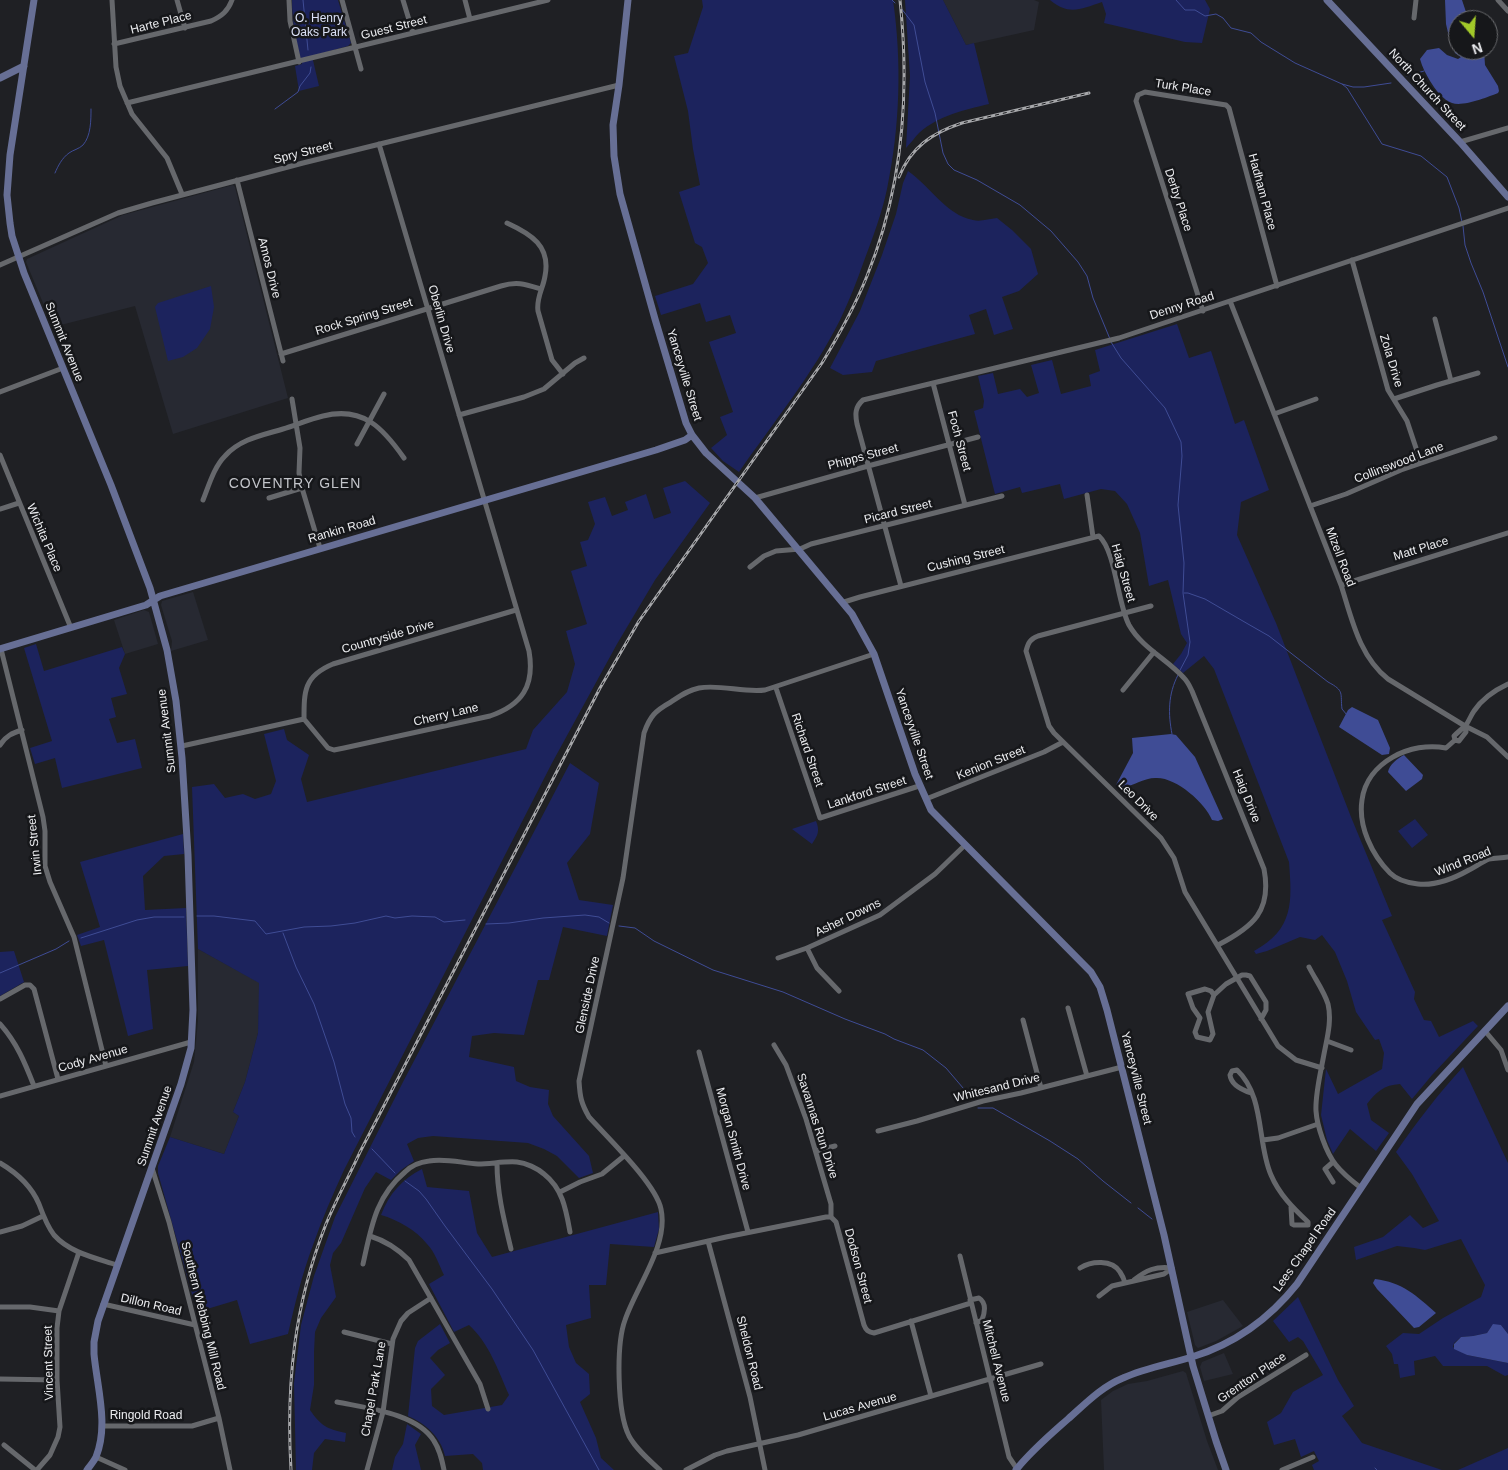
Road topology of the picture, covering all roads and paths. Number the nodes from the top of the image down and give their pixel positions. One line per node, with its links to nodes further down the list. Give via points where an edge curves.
1 (34, 0): 23 (main road, Summit Avenue)
2 (112, 0): 20 (street)
3 (178, 0): 18 (street)
4 (232, 0): 18 (street, Harte Place, via 220,17)
5 (289, 0): 22 (street)
6 (342, 0): 21 (street)
7 (403, 0): 19 (street)
8 (465, 0): 17 (street)
9 (548, 0): 14 (street, Guest Street)
10 (628, 0): 26 (main road, Yanceyville Street)
11 (1327, 0): 32 (main road, North Church Street)
12 (1416, 0): 16 (street)
13 (1498, 0): 15 (street)
14 (527, 3): 17 (street, Guest Street)
15 (1508, 11)
16 (1414, 18)
17 (470, 19): 19 (street, Guest Street)
18 (185, 28): 20 (street, Harte Place)
19 (413, 34): 21 (street, Guest Street)
20 (114, 44): 29 (street, via 120,86)
21 (355, 47): 22 (street, Guest Street); 24 (street)
22 (299, 62): 29 (street, Guest Street)
23 (24, 66): 25 (main road); 27 (main road, Summit Avenue)
24 (361, 70)
25 (2, 77): 27 (main road, via 15,76)
26 (619, 85): 33 (street, Spry Street); 65 (main road, Yanceyville Street, via 613,126 620,194)
27 (21, 88): 39 (main road, Summit Avenue, via 7,195)
28 (1138, 95): 30 (street, Turk Place, via 1145,92); 46 (street, Derby Place, via 1136,101)
29 (127, 103): 35 (street, via 167,158)
30 (1226, 105): 42 (street, Hadham Place)
31 (1508, 128): 32 (street)
32 (1460, 142): 36 (main road, North Church Street)
33 (379, 144): 34 (street, Spry Street); 45 (street, Oberlin Drive)
34 (237, 180): 35 (street, Spry Street); 48 (street, Amos Drive)
35 (182, 194): 39 (street, Spry Street, via 118,213)
36 (1508, 197)
37 (1508, 208): 40 (street, Denny Road)
38 (508, 223): 43 (street, via 528,233 541,248 546,265)
39 (18, 258): 41 (street, Spry Street); 51 (main road, Summit Avenue)
40 (1352, 260): 42 (street, Denny Road); 60 (street, Zola Drive, via 1388,390)
41 (0, 265)
42 (1277, 286): 44 (street, Denny Road)
43 (540, 289): 45 (street, Rock Spring Street, via 512,283); 53 (street, via 537,305 540,322 552,360)
44 (1230, 301): 46 (street, Denny Road); 61 (street, Mizell Road)
45 (427, 308): 48 (street, Rock Spring Street); 62 (street, Oberlin Drive)
46 (1202, 311): 55 (street, Denny Road, via 1105,342)
47 (1435, 319): 54 (street)
48 (281, 354): 50 (street, Amos Drive)
49 (584, 358): 53 (street)
50 (283, 361)
51 (63, 368): 56 (street); 93 (main road, Summit Avenue)
52 (1478, 373): 54 (street)
53 (563, 374): 62 (street, via 534,394)
54 (1451, 381): 60 (street)
55 (933, 383): 69 (street, Foch Street); 73 (street, Denny Road, via 869,398 858,404 857,424)
56 (0, 392)
57 (384, 394): 63 (street)
58 (292, 399): 64 (street)
59 (1316, 399): 61 (street)
60 (1394, 399): 72 (street, Zola Drive, via 1407,421)
61 (1274, 414): 83 (street, Mizell Road)
62 (459, 415): 80 (street, Oberlin Drive)
63 (371, 421): 64 (street, via 352,414 338,414); 68 (street); 71 (street)
64 (297, 424): 74 (street); 79 (street, via 246,440 233,448 214,474)
65 (692, 436): 78 (main road, Yanceyville Street); 80 (main road, Rankin Road, via 656,450)
66 (978, 437): 69 (street, Phipps Street)
67 (1495, 438): 72 (street, Collinswood Lane)
68 (357, 444)
69 (949, 444): 73 (street, Phipps Street); 82 (street, Foch Street)
70 (0, 455): 81 (street, Wichita Place)
71 (404, 458)
72 (1421, 463): 83 (street, Collinswood Lane)
73 (868, 466): 78 (street, Phipps Street); 85 (street)
74 (302, 488): 77 (street); 88 (street)
75 (1087, 495): 87 (street, Haig Street)
76 (1002, 496): 82 (street, Picard Street)
77 (269, 498)
78 (755, 498): 89 (main road, Yanceyville Street)
79 (203, 500)
80 (484, 500): 88 (main road, Rankin Road); 96 (street, Cherry Lane)
81 (19, 503): 84 (street); 98 (street, Wichita Place)
82 (965, 505): 85 (street, Picard Street)
83 (1310, 506): 91 (street, Mizell Road)
84 (0, 509)
85 (885, 525): 89 (street, Picard Street, via 811,544); 92 (street)
86 (1508, 533): 91 (street, Matt Place)
87 (1093, 537): 92 (street, Cushing Street); 97 (street, Haig Street, via 1099,536 1108,551)
88 (320, 548): 93 (main road, Rankin Road)
89 (800, 550): 90 (street, Picard Street, via 776,551); 94 (main road, Yanceyville Street)
90 (750, 566)
91 (1341, 584): 106 (street, Mizell Road, via 1361,645 1373,664 1388,680)
92 (901, 586): 94 (street, Cushing Street)
93 (154, 599): 98 (main road, Rankin Road, via 146,605); 110 (main road, Summit Avenue, via 167,650)
94 (844, 602): 101 (main road, Yanceyville Street)
95 (1151, 606): 97 (street, Leo Drive)
96 (516, 610): 105 (street, Countryside Drive, via 321,669 306,686); 105 (street, Cherry Lane, via 531,672 521,696 504,711 334,750 323,743)
97 (1124, 613): 100 (street, Haig Street, via 1136,636); 108 (street, Leo Drive, via 1038,636 1028,643 1026,651 1049,726)
98 (72, 628): 99 (main road, Rankin Road)
99 (1, 649): 107 (street, Irwin Street)
100 (1154, 652): 104 (street); 117 (street, Haig Drive, via 1186,679 1264,869 1266,896 1260,911 1251,924)
101 (874, 654): 103 (street, Glenside Drive); 112 (main road, Yanceyville Street)
102 (1508, 684): 106 (street, Wind Road, via 1482,701)
103 (776, 688): 114 (street, Richard Street); 153 (street, Glenside Drive, via 755,691 711,687 693,690 652,714 644,733 623,878 579,1081 583,1107)
104 (1123, 690)
105 (304, 719): 110 (street)
106 (1465, 726): 111 (street, Mizell Road, via 1487,737); 116 (street, Wind Road, via 1446,748 1419,748 1393,755 1382,764 1367,783 1362,800 1363,827 1370,846 1391,873 1410,883 1421,885 1444,881 1489,859)
107 (22, 730): 109 (street, via 11,733); 138 (street, Irwin Street, via 43,818 45,866 74,937)
108 (1063, 742): 113 (street, Kenion Street); 117 (street, Leo Drive, via 1161,838 1174,858 1185,892)
109 (0, 745)
110 (182, 746): 134 (main road, Summit Avenue, via 194,1010)
111 (1508, 757)
112 (920, 786): 113 (main road, Yanceyville Street); 114 (street, Lankford Street)
113 (926, 799): 115 (main road, Yanceyville Street, via 931,810)
114 (820, 818)
115 (965, 845): 118 (street, Asher Downs, via 935,874 880,916); 139 (main road, Yanceyville Street, via 1091,972 1102,992)
116 (1508, 857)
117 (1218, 945): 121 (street, Leo Drive)
118 (807, 948): 119 (street, Asher Downs); 122 (street, via 817,968)
119 (778, 958)
120 (1309, 967): 133 (street, via 1328,1005)
121 (1237, 978): 123 (street); 129 (street, Leo Drive); 129 (street, via 1250,976 1266,1002)
122 (839, 991)
123 (1214, 995): 127 (street); 128 (street, via 1205,989 1188,994)
124 (0, 1000): 143 (street, via 25,985 34,989)
125 (1508, 1006): 132 (main road, Lees Chapel Road)
126 (1068, 1008): 142 (street)
127 (1208, 1012): 128 (street); 128 (street, via 1213,1034 1210,1040 1197,1037)
128 (1198, 1014)
129 (1261, 1019): 140 (street, Leo Drive, via 1274,1041 1289,1056)
130 (1023, 1020): 145 (street)
131 (0, 1024): 144 (street, via 14,1042)
132 (1484, 1031): 141 (street, via 1501,1050); 159 (main road, Lees Chapel Road, via 1417,1104)
133 (1327, 1041): 136 (street); 140 (street)
134 (191, 1042): 138 (street, Cody Avenue); 157 (main road, Summit Avenue, via 181,1084)
135 (774, 1045): 152 (street, Savannas Run Drive, via 786,1065)
136 (1352, 1050)
137 (699, 1052): 166 (street, Morgan Smith Drive)
138 (106, 1066): 143 (street, Cody Avenue)
139 (1122, 1067): 142 (street, Whitesand Drive); 176 (main road, Yanceyville Street)
140 (1322, 1068): 148 (street, via 1316,1105)
141 (1508, 1070)
142 (1087, 1076): 145 (street, Whitesand Drive)
143 (58, 1079): 144 (street, Cody Avenue)
144 (34, 1086): 147 (street, Cody Avenue)
145 (1041, 1088): 149 (street, Whitesand Drive, via 983,1100)
146 (1251, 1093): 146 (street, via 1245,1078 1238,1070 1232,1071 1231,1080); 150 (street)
147 (0, 1096)
148 (1318, 1124): 150 (street); 154 (street)
149 (878, 1131)
150 (1263, 1140): 161 (street, via 1270,1174)
151 (835, 1146): 152 (street)
152 (816, 1151): 163 (street, Savannas Run Drive, via 831,1204)
153 (624, 1156): 160 (street, via 602,1174); 171 (street, Glenside Drive, via 647,1182 661,1208 662,1221)
154 (1333, 1162): 158 (street, via 1324,1169); 159 (street)
155 (0, 1163): 162 (street, via 26,1182)
156 (497, 1163): 160 (street, via 526,1164 544,1174); 167 (street, via 430,1160 412,1166 386,1193 377,1208); 169 (street, via 500,1204)
157 (152, 1168): 174 (main road, Summit Avenue); 189 (street, Southern Webbing Mill Road)
158 (1333, 1182)
159 (1361, 1188): 193 (main road, Lees Chapel Road, via 1298,1284 1277,1307 1240,1336)
160 (560, 1192): 165 (street)
161 (1291, 1207): 161 (street, via 1308,1222 1308,1225 1292,1224)
162 (43, 1216): 164 (street); 170 (street, via 54,1235)
163 (831, 1217): 166 (street, Dodson Street); 187 (street, Dodson Street, via 836,1222 866,1329 874,1333)
164 (0, 1232)
165 (570, 1232)
166 (748, 1232): 168 (street, Dodson Street)
167 (370, 1236): 173 (street); 182 (street, via 401,1252)
168 (708, 1241): 171 (street, Dodson Street); 206 (street, Sheldon Road)
169 (511, 1249)
170 (79, 1252): 174 (street); 186 (street, Vincent Street)
171 (655, 1253): 216 (street, Glenside Drive, via 624,1320 619,1341 619,1363 626,1427 640,1450)
172 (960, 1256): 183 (street, Mitchell Avenue)
173 (363, 1264)
174 (117, 1265): 184 (main road, Summit Avenue)
175 (1080, 1268): 180 (street, via 1088,1264 1116,1266)
176 (1172, 1268): 177 (street); 178 (street); 193 (main road, Yanceyville Street)
177 (1151, 1270): 178 (street); 179 (street)
178 (1153, 1276): 179 (street)
179 (1134, 1280): 180 (street)
180 (1125, 1283): 181 (street, via 1112,1286)
181 (1100, 1296)
182 (431, 1298): 191 (street, Chapel Park Lane, via 401,1321); 200 (street, via 480,1384)
183 (971, 1302): 187 (street, Dodson Street); 188 (street, Mitchell Avenue); 188 (street, via 978,1298 985,1307 982,1320)
184 (103, 1304): 189 (street, Dillon Road); 204 (main road, Summit Avenue, via 94,1342)
185 (0, 1307): 186 (street)
186 (59, 1311): 197 (street, Vincent Street)
187 (911, 1322): 198 (street)
188 (976, 1323): 195 (street, Mitchell Avenue)
189 (194, 1325): 203 (street, Southern Webbing Mill Road)
190 (344, 1332): 191 (street)
191 (392, 1344): 201 (street, Chapel Park Lane)
192 (1306, 1355): 202 (street, Grentton Place, via 1238,1397 1222,1411)
193 (1191, 1358): 202 (main road, Yanceyville Street); 209 (main road, Lees Chapel Road, via 1136,1373 1110,1384 1041,1443)
194 (1041, 1364): 195 (street, Lucas Avenue)
195 (989, 1378): 198 (street, Lucas Avenue); 209 (street, Mitchell Avenue, via 1009,1457)
196 (0, 1379): 197 (street)
197 (56, 1380): 210 (street, Vincent Street, via 60,1414 58,1437 50,1455)
198 (931, 1396): 206 (street, Lucas Avenue)
199 (337, 1402): 201 (street)
200 (488, 1409)
201 (382, 1412): 214 (street, Chapel Park Lane); 215 (street, via 410,1420 423,1428 434,1440)
202 (1208, 1416): 219 (main road, Yanceyville Street)
203 (219, 1418): 204 (street, Ringold Road, via 192,1426); 213 (street, Southern Webbing Mill Road)
204 (102, 1426): 208 (main road, Summit Avenue)
205 (4, 1445): 210 (street)
206 (760, 1445): 217 (street, Lucas Avenue, via 715,1455); 218 (street, Sheldon Road)
207 (1314, 1456): 220 (street)
208 (96, 1457): 211 (main road, Summit Avenue); 212 (street)
209 (1017, 1469)
210 (36, 1470)
211 (88, 1470)
212 (125, 1470)
213 (230, 1470)
214 (368, 1470)
215 (444, 1470)
216 (660, 1470)
217 (686, 1470)
218 (766, 1470)
219 (1226, 1470)
220 (1282, 1470)

